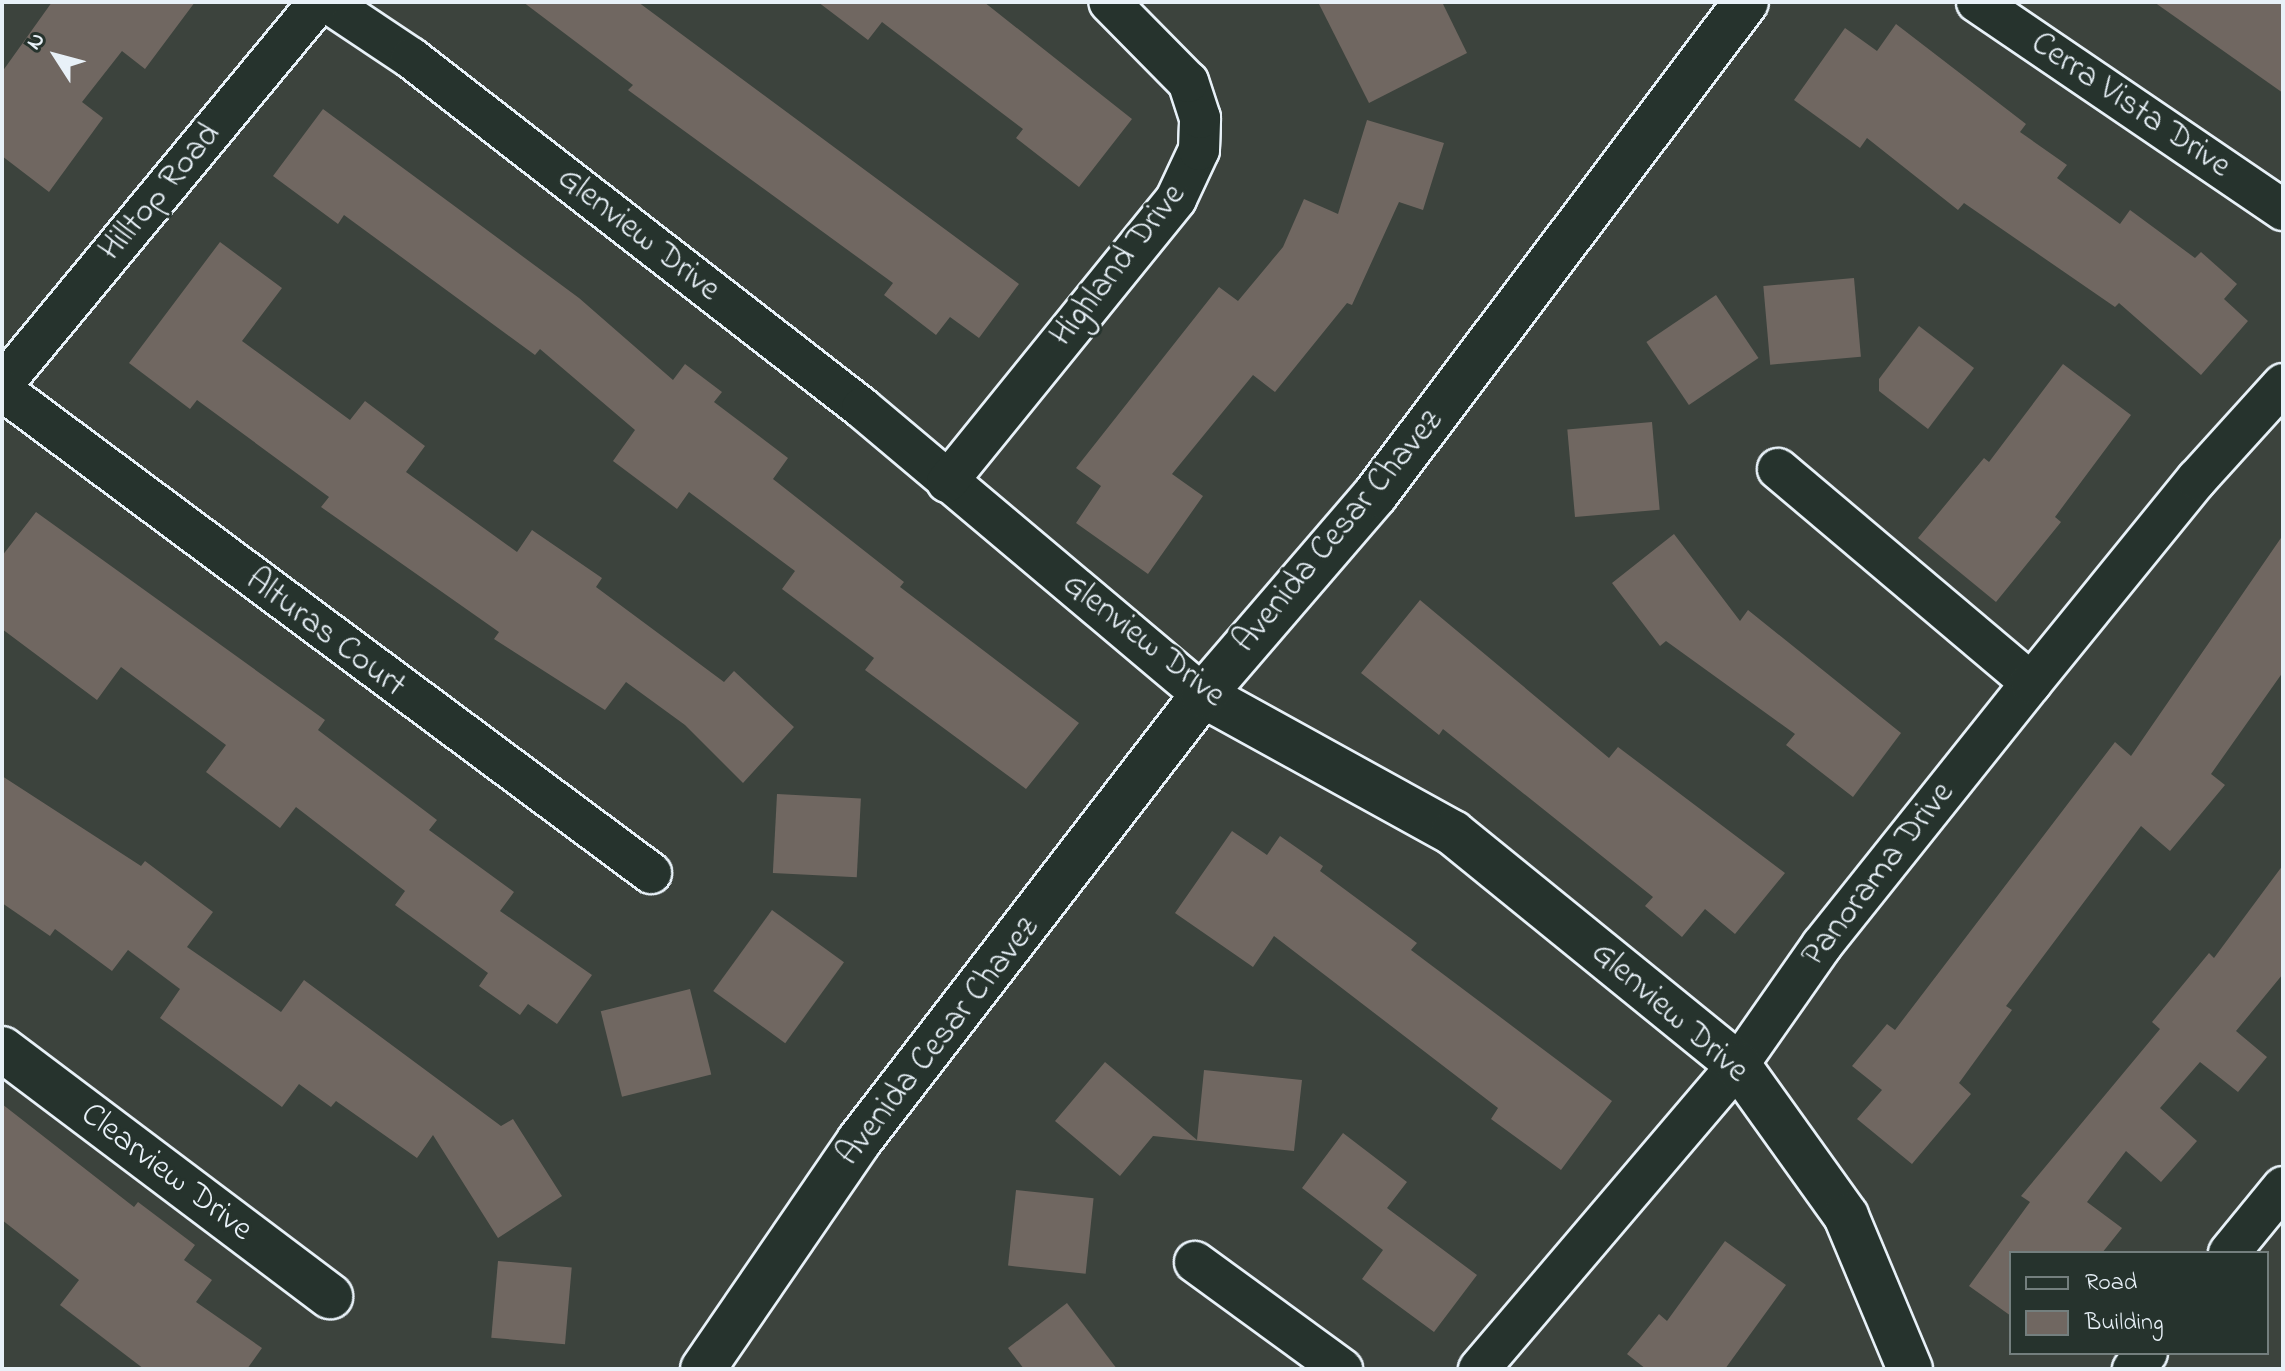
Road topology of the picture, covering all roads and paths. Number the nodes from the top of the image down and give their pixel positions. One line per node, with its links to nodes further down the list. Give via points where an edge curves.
1 (319, 2): 8 (street, Hilltop Road)
2 (327, 2): 10 (street, Glenview Drive, via 424,68)
3 (1109, 2): 10 (street, Highland Drive, via 1188,82 1200,118 1199,150 1176,199)
4 (1746, 2): 12 (street, Avenida Cesar Chavez, via 1375,495)
5 (1977, 2): 6 (street, Cerra Vista Drive)
6 (2283, 210)
7 (2283, 384): 11 (street, Panorama Drive, via 2197,479)
8 (2, 387): 13 (street, Alturas Court)
9 (1778, 469): 11 (street)
10 (947, 482): 12 (street, Glenview Drive)
11 (2031, 683): 15 (street, Panorama Drive, via 1822,945)
12 (1203, 695): 15 (street, Glenview Drive, via 1453,833); 20 (street, Avenida Cesar Chavez, via 859,1141)
13 (651, 873)
14 (2, 1049): 19 (street, Clearview Drive)
15 (1738, 1065): 22 (street, Panorama Drive); 23 (street, Glenview Drive, via 1846,1216)
16 (2283, 1187): 17 (street)
17 (2231, 1251)
18 (1195, 1262): 21 (street)
19 (330, 1296)
20 (703, 1369)
21 (1342, 1369)
22 (1479, 1369)
23 (1910, 1369)

